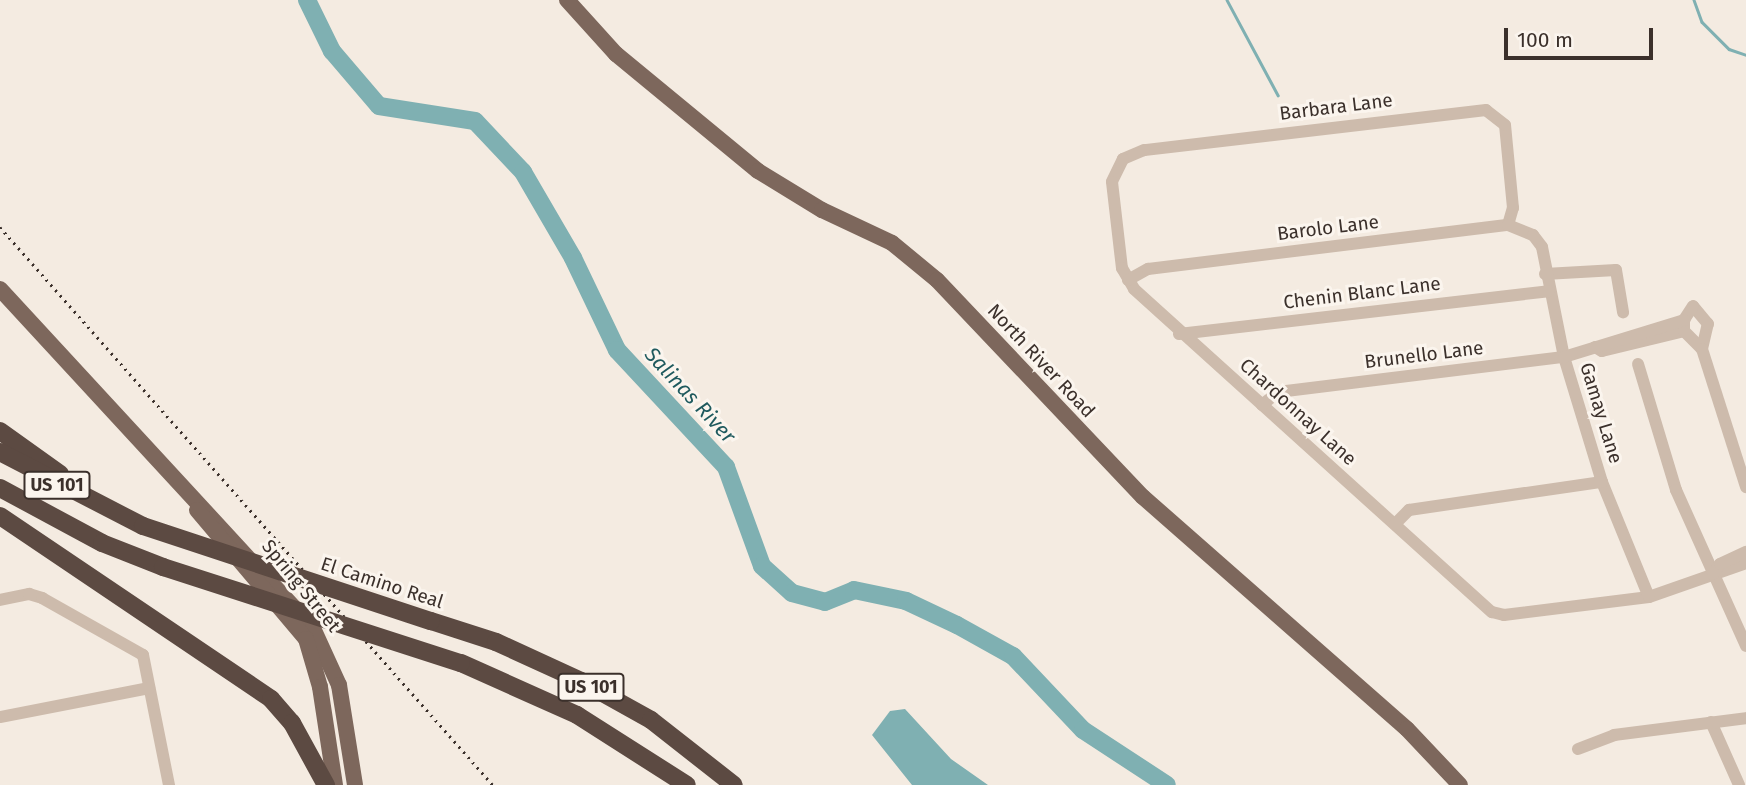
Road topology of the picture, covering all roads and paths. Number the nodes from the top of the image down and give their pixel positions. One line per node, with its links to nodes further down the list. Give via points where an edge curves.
1 (568, 0): 41 (main road, North River Road, via 617,54 758,171 822,211 892,243 937,280 1143,497 1407,729)
2 (1508, 225): 3 (street, Barolo Lane); 5 (street, Barolo Lane, via 1148,269); 5 (street, Barbara Lane, via 1513,208 1505,125 1476,109 1131,153 1112,183)
3 (1533, 235): 4 (street, Gamay Lane, via 1542,247)
4 (1545, 274): 7 (street, Gamay Lane); 8 (street, via 1616,270)
5 (1128, 280): 10 (street, Chardonnay Lane)
6 (0, 289): 17 (main road, Spring Street)
7 (1549, 291): 10 (street, Chenin Blanc Lane); 12 (street, Gamay Lane)
8 (1623, 312)
9 (1684, 326): 11 (street); 11 (street, Brunello Lane, via 1693,306 1706,315); 12 (street, Brunello Lane)
10 (1179, 334): 14 (street, Chardonnay Lane)
11 (1702, 349): 19 (street)
12 (1564, 357): 14 (street, Brunello Lane, via 1278,392); 18 (street, Gamay Lane)
13 (1638, 364): 26 (street, via 1676,490)
14 (1262, 405): 23 (street, Chardonnay Lane)
15 (0, 432): 21 (highway)
16 (0, 452): 21 (highway, El Camino Real / US 101)
17 (175, 480): 37 (main road, Spring Street, via 306,639 320,687); 38 (main road, Spring Street, via 279,586 327,652 346,715)
18 (1602, 482): 23 (street, via 1409,510); 27 (street, Gamay Lane)
19 (1746, 487)
20 (0, 488): 39 (highway, US 101, bridge, via 102,543 163,567 461,663 578,715)
21 (117, 514): 40 (highway, El Camino Real / US 101, bridge, via 496,642 651,720)
22 (0, 516): 36 (highway, via 271,699 299,734)
23 (1395, 524): 27 (street, Chardonnay Lane, via 1499,615)
24 (1746, 552): 26 (street)
25 (1746, 563): 26 (street)
26 (1713, 573): 27 (street); 29 (street)
27 (1649, 597)
28 (0, 600): 30 (street, via 29,594 42,598 143,655)
29 (1746, 646)
30 (149, 688): 31 (street); 35 (street)
31 (0, 717)
32 (1746, 718): 33 (street)
33 (1711, 722): 34 (street, via 1599,738); 42 (street)
34 (1578, 750)
35 (169, 785)
36 (326, 785)
37 (335, 785)
38 (355, 785)
39 (687, 785)
40 (734, 785)
41 (1460, 785)
42 (1739, 785)

